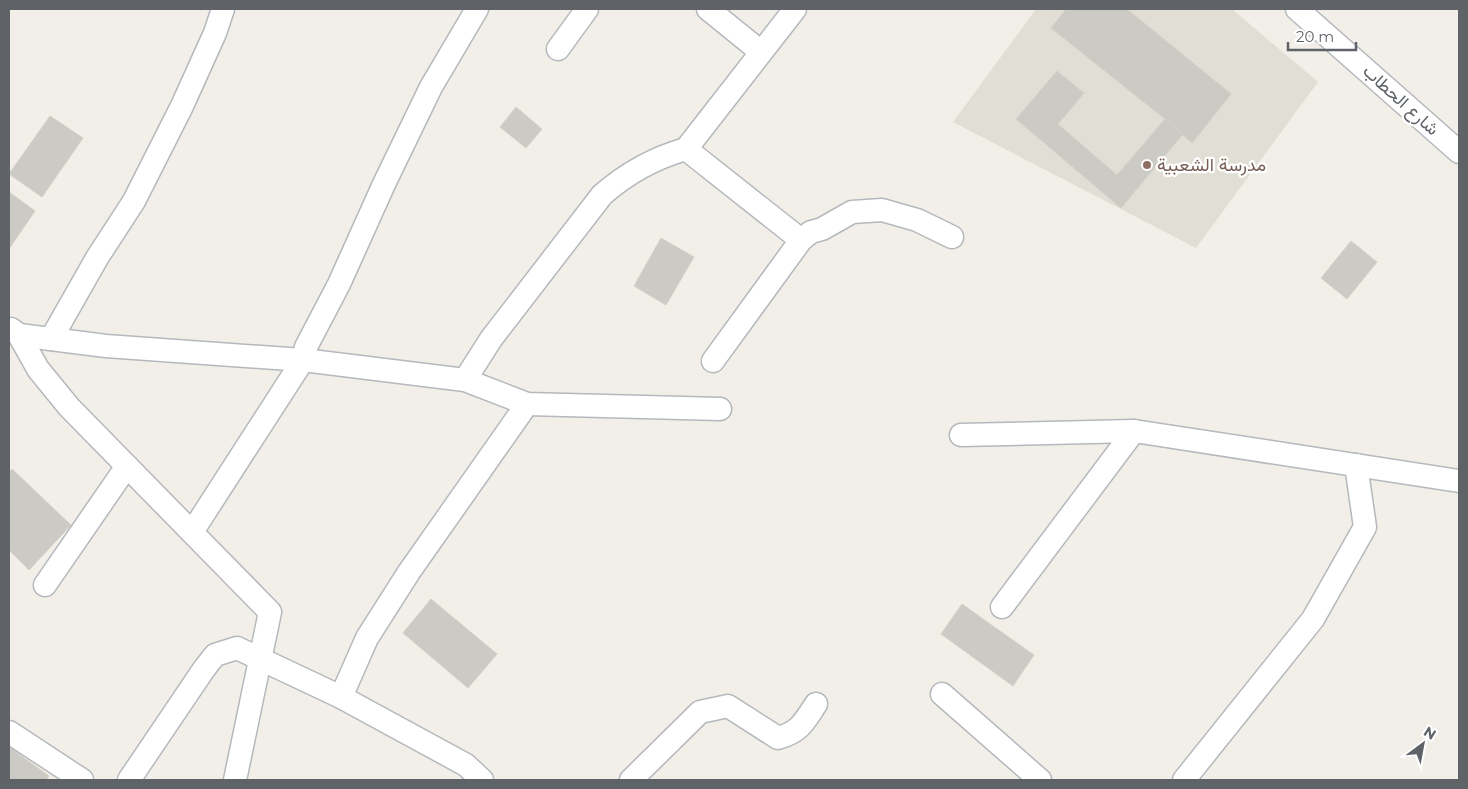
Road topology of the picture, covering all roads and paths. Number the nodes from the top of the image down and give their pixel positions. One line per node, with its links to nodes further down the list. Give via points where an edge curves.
1 (224, 9): 14 (street, via 186,96 134,201)
2 (477, 9): 15 (street, via 431,87 306,347)
3 (587, 9): 7 (street)
4 (708, 9): 8 (street)
5 (795, 9): 8 (street)
6 (1297, 9): 10 (street, شارع الحطاب)
7 (558, 49)
8 (761, 52): 9 (street)
9 (686, 149): 12 (street); 17 (street, via 642,166 618,180 602,195 491,339)
10 (1459, 152)
11 (952, 237): 12 (street, via 917,220 882,210 852,212)
12 (801, 240): 16 (street)
13 (14, 331): 14 (street); 23 (street, via 38,369 69,407)
14 (51, 339): 15 (street)
15 (303, 360): 17 (street); 25 (street)
16 (713, 361)
17 (465, 380): 18 (street)
18 (527, 404): 19 (street); 30 (street, via 409,572 367,638)
19 (720, 409)
20 (1134, 431): 21 (street); 22 (street); 27 (street)
21 (961, 435)
22 (1356, 465): 24 (street); 39 (street, via 1365,526 1313,619)
23 (127, 466): 25 (street); 26 (street)
24 (1459, 481)
25 (192, 532): 28 (street, via 270,612)
26 (45, 585)
27 (1002, 607)
28 (260, 661): 30 (street); 34 (street, via 237,648 215,655); 35 (street)
29 (942, 694): 38 (street)
30 (341, 698): 36 (street, via 466,766)
31 (816, 704): 37 (street, via 793,734 778,738 728,706 700,712)
32 (9, 732): 33 (street)
33 (82, 780)
34 (129, 780)
35 (235, 780)
36 (482, 780)
37 (631, 780)
38 (1040, 780)
39 (1184, 780)

